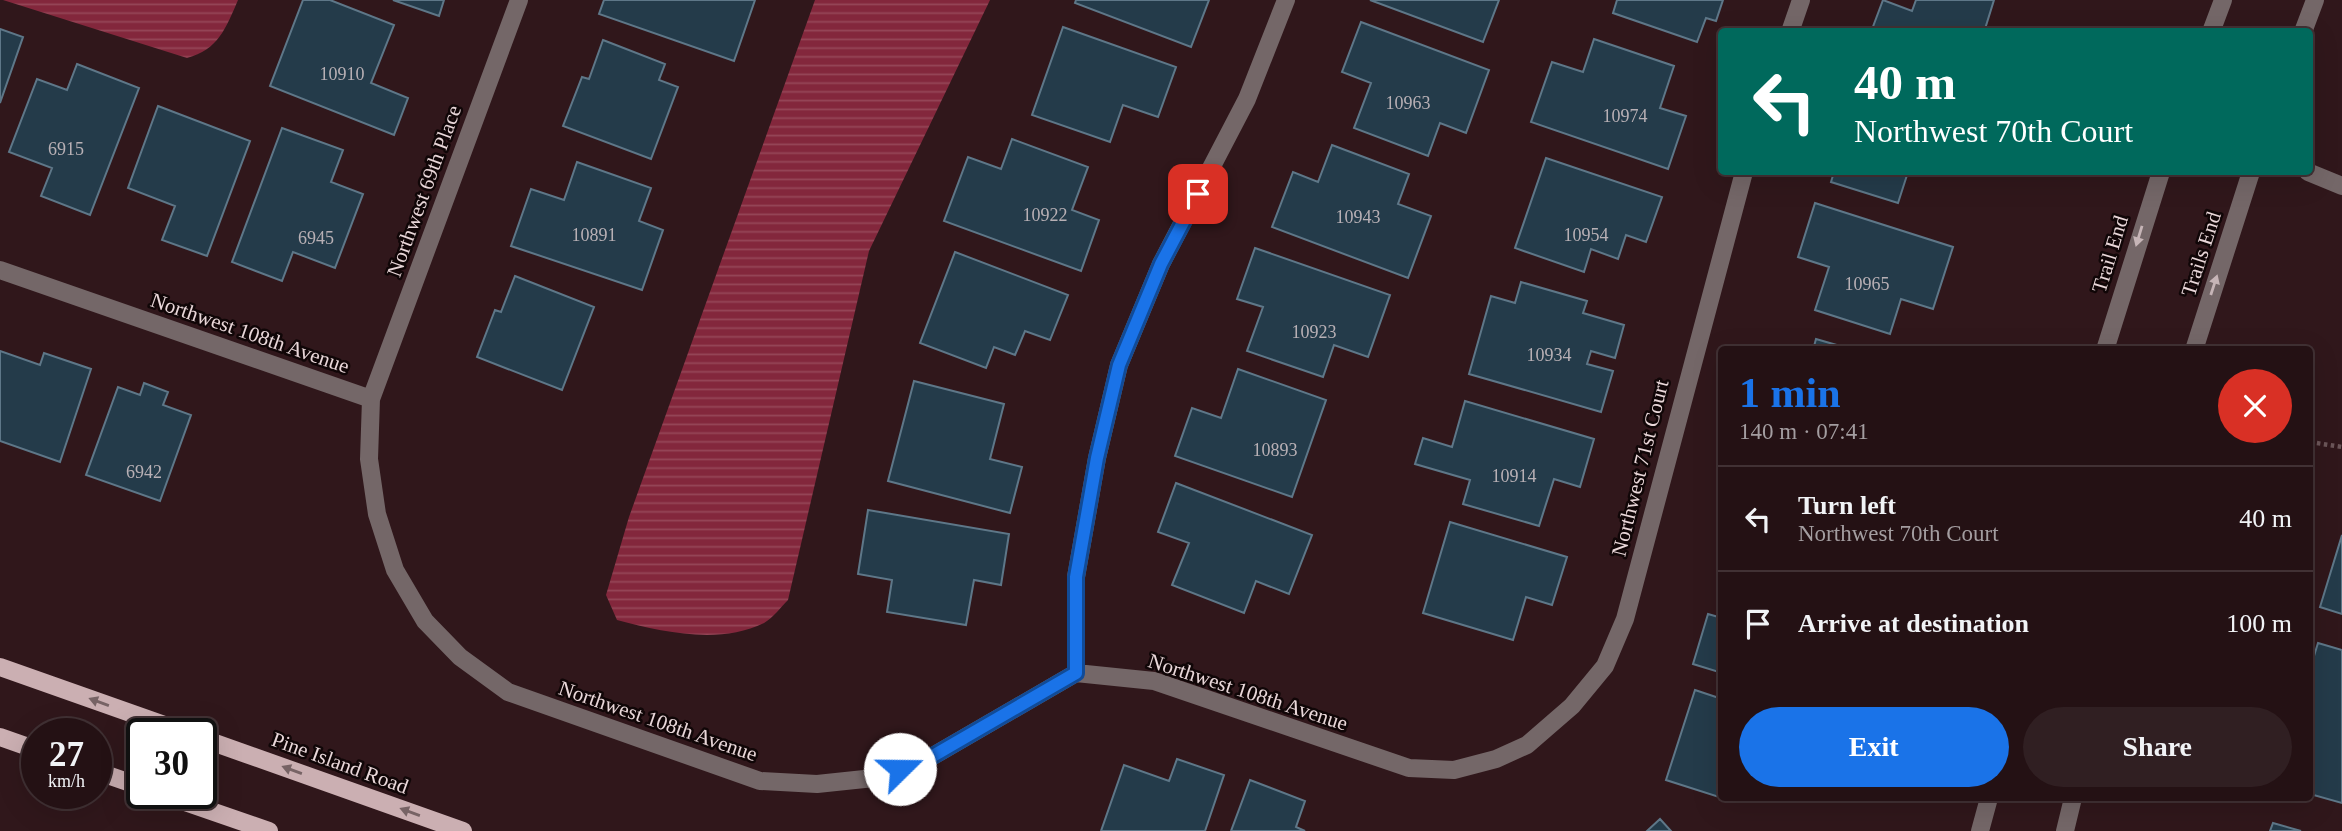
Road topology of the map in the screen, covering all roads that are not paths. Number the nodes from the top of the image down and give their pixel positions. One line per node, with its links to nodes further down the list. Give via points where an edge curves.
1 (519, 0): 17 (street, Northwest 69th Place)
2 (1286, 0): 19 (street, via 1247,99 1161,264 1119,365 1076,577)
3 (1801, 0): 6 (street)
4 (2222, 0): 7 (street)
5 (2315, 0): 8 (street)
6 (1791, 28)
7 (2212, 28)
8 (2304, 28)
9 (2313, 174): 13 (street)
10 (1743, 175): 24 (street, Northwest 71st Court, via 1625,618 1605,666 1573,706)
11 (2160, 175): 15 (street, Trail End, one-way to 15)
12 (2250, 175): 16 (street, Trails End, one-way to 12)
13 (2342, 186)
14 (0, 270): 17 (street, Northwest 108th Avenue)
15 (2106, 346)
16 (2195, 346)
17 (371, 399): 19 (street, Northwest 108th Avenue, via 369,459 377,514 395,570 425,621 460,657 508,692 760,781 817,784 874,778 926,760)
18 (0, 667): 20 (main road, one-way to 18)
19 (1076, 673): 24 (street, Northwest 108th Avenue, via 1154,681 1409,768 1454,770 1496,759)
20 (144, 718)
21 (0, 737): 22 (main road)
22 (21, 744)
23 (217, 744): 29 (main road, Pine Island Road, one-way to 23)
24 (1527, 744)
25 (1988, 801): 30 (street)
26 (2073, 801): 31 (street)
27 (205, 809): 28 (main road)
28 (269, 831)
29 (463, 831)
30 (1980, 831)
31 (2065, 831)

